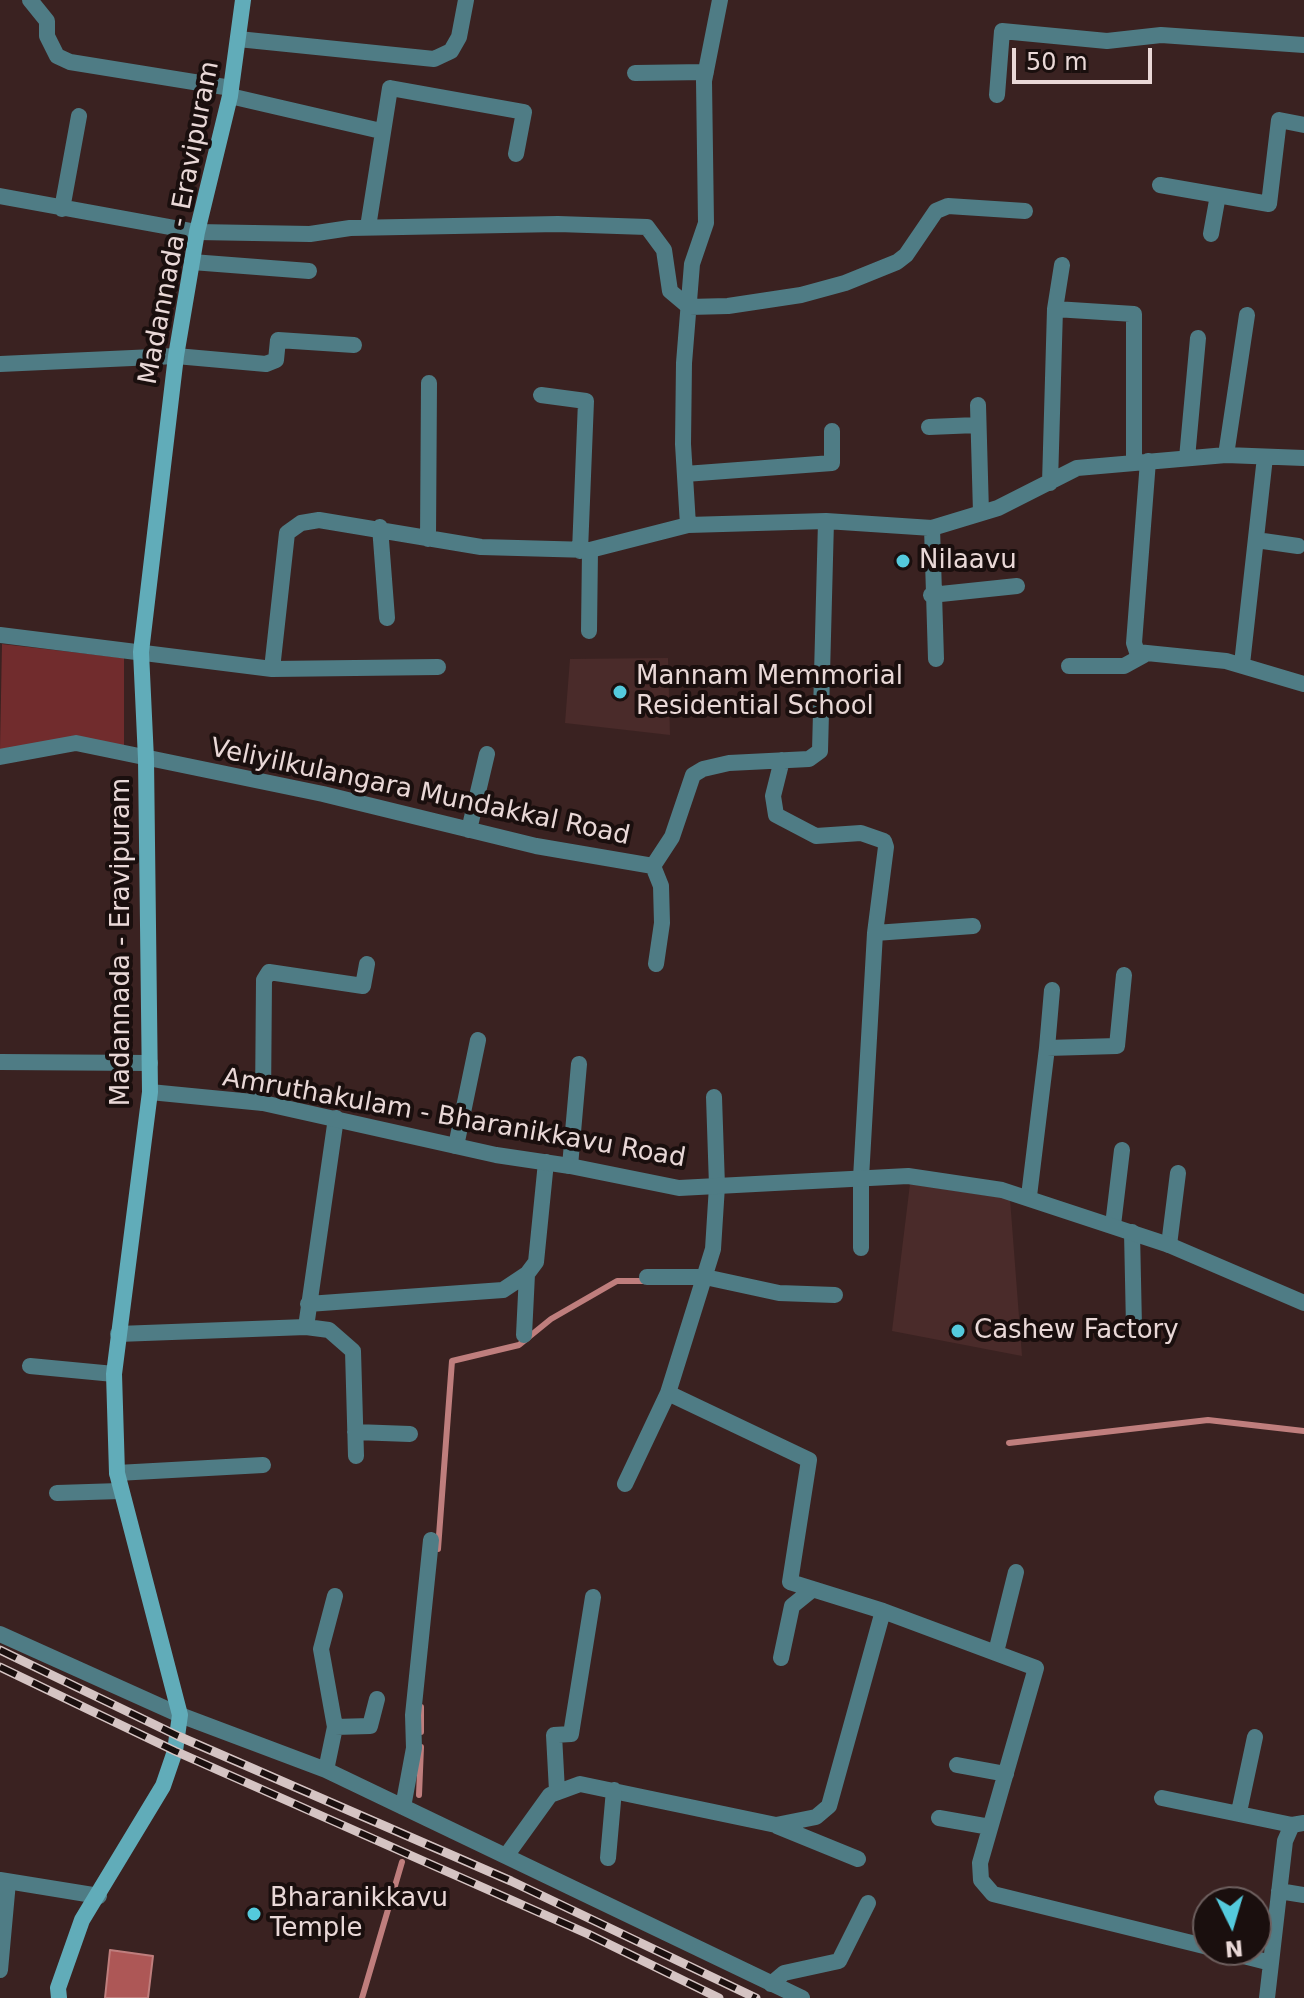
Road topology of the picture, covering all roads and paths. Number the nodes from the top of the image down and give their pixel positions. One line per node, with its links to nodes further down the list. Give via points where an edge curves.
1 (30, 0): 9 (street, via 47,21 47,36 57,56 70,62)
2 (243, 0): 5 (main road, Madannada - Eravipuram)
3 (466, 0): 5 (street, via 459,37 451,51 434,59)
4 (720, 0): 7 (street)
5 (238, 39): 9 (main road, Madannada - Eravipuram)
6 (1304, 45): 10 (street, via 1161,35 1107,41 1002,31)
7 (706, 72): 8 (street); 26 (street, via 706,223 692,264)
8 (635, 73)
9 (230, 92): 13 (street); 21 (main road, Madannada - Eravipuram)
10 (997, 95)
11 (79, 116): 18 (street)
12 (1304, 125): 16 (street, via 1279,120 1269,204)
13 (381, 131): 14 (street, via 390,88 524,112); 20 (street)
14 (516, 154)
15 (1160, 185): 16 (street)
16 (1218, 195): 22 (street)
17 (0, 196): 18 (street)
18 (62, 209): 21 (street)
19 (1025, 211): 26 (street, via 948,206 936,211 897,262 845,283 801,295)
20 (368, 227): 21 (street, via 310,234); 26 (street, via 647,227 664,250 670,291)
21 (197, 232): 23 (main road, Madannada - Eravipuram)
22 (1211, 234)
23 (192, 262): 25 (street); 31 (main road, Madannada - Eravipuram)
24 (1062, 265): 27 (street)
25 (309, 271)
26 (689, 307): 44 (street)
27 (1055, 309): 43 (street, via 1134,314); 45 (street)
28 (1247, 315): 39 (street)
29 (1198, 338): 41 (street)
30 (354, 345): 31 (street, via 278,340 276,360 266,364)
31 (176, 356): 32 (street); 60 (main road, Madannada - Eravipuram)
32 (0, 364)
33 (429, 383): 51 (street)
34 (541, 395): 54 (street, via 586,401)
35 (978, 405): 36 (street)
36 (977, 425): 37 (street); 46 (street)
37 (929, 427)
38 (832, 431): 44 (street, via 832,463)
39 (1226, 455): 40 (street); 41 (street)
40 (1265, 457): 42 (street); 52 (street)
41 (1187, 458): 43 (street)
42 (1304, 458)
43 (1141, 461): 45 (street, via 1077,468); 61 (street, via 1134,643)
44 (685, 474): 48 (street)
45 (1050, 483): 46 (street)
46 (981, 513): 50 (street)
47 (826, 521): 48 (street); 50 (street); 71 (street, Veliyilkulangara Mundakkal Road, via 820,751 809,759)
48 (688, 525): 54 (street)
49 (380, 527): 51 (street); 57 (street); 66 (street, via 319,520 287,533)
50 (932, 528): 56 (street)
51 (428, 539): 54 (street, via 481,547)
52 (1256, 540): 53 (street); 63 (street)
53 (1298, 546)
54 (585, 550): 58 (street)
55 (1017, 586): 56 (street)
56 (931, 595): 62 (street)
57 (387, 618)
58 (589, 631)
59 (0, 635): 60 (street)
60 (141, 652): 66 (street); 70 (main road, Madannada - Eravipuram)
61 (1144, 655): 63 (street); 64 (street, via 1124,666)
62 (936, 659)
63 (1242, 664): 67 (street)
64 (1069, 666)
65 (438, 667): 66 (street)
66 (272, 669)
67 (1304, 684)
68 (487, 754): 72 (street)
69 (0, 757): 70 (street, Veliyilkulangara Mundakkal Road, via 76,743)
70 (146, 759): 72 (street, Veliyilkulangara Mundakkal Road); 83 (main road, Madannada - Eravipuram)
71 (782, 760): 73 (street, Veliyilkulangara Mundakkal Road, via 729,763 693,775 672,837); 75 (street, via 773,796 776,815 816,836 861,833 884,841 885,873)
72 (469, 830): 73 (street, Veliyilkulangara Mundakkal Road)
73 (653, 866): 77 (street, via 661,886)
74 (973, 926): 75 (street)
75 (875, 933): 94 (street)
76 (367, 964): 87 (street, via 363,986 269,972 264,980)
77 (656, 964)
78 (1124, 975): 81 (street, via 1117,1046)
79 (1052, 990): 81 (street)
80 (478, 1040): 89 (street)
81 (1047, 1048): 96 (street)
82 (0, 1062): 83 (street)
83 (150, 1063): 85 (main road, Madannada - Eravipuram)
84 (579, 1064): 92 (street)
85 (150, 1092): 87 (street, Amruthakulam - Bharanikkavu Road); 109 (main road, Madannada - Eravipuram)
86 (714, 1097): 95 (street)
87 (263, 1103): 88 (street, Amruthakulam - Bharanikkavu Road)
88 (336, 1118): 89 (street, Amruthakulam - Bharanikkavu Road); 106 (street)
89 (456, 1146): 91 (street, Amruthakulam - Bharanikkavu Road)
90 (1122, 1150): 97 (street)
91 (546, 1162): 92 (street, Amruthakulam - Bharanikkavu Road); 101 (street, via 536,1262)
92 (570, 1166): 95 (street, Amruthakulam - Bharanikkavu Road, via 679,1188)
93 (1178, 1173): 99 (street)
94 (861, 1178): 95 (street, Amruthakulam - Bharanikkavu Road); 96 (street, Amruthakulam - Bharanikkavu Road, via 908,1176); 100 (street)
95 (717, 1186): 103 (street, via 713,1249)
96 (1029, 1196): 97 (street, Amruthakulam - Bharanikkavu Road)
97 (1113, 1225): 98 (street, Amruthakulam - Bharanikkavu Road)
98 (1132, 1232): 99 (street, Amruthakulam - Bharanikkavu Road); 108 (street)
99 (1169, 1245): 105 (street, Amruthakulam - Bharanikkavu Road)
100 (861, 1248)
101 (527, 1274): 106 (street, via 503,1290); 110 (street)
102 (647, 1277): 103 (street)
103 (705, 1277): 104 (street, via 779,1293); 113 (street)
104 (835, 1295)
105 (1304, 1303)
106 (308, 1304): 107 (street)
107 (306, 1327): 109 (street); 114 (street, via 329,1330 353,1351)
108 (1134, 1327)
109 (118, 1334): 112 (main road, Madannada - Eravipuram)
110 (524, 1335)
111 (30, 1366): 112 (street)
112 (114, 1374): 118 (main road, Madannada - Eravipuram)
113 (668, 1393): 119 (street); 124 (street, via 809,1460 790,1582)
114 (355, 1432): 115 (street); 116 (street)
115 (410, 1434)
116 (356, 1456)
117 (263, 1465): 118 (street)
118 (117, 1473): 120 (main road, Madannada - Eravipuram)
119 (625, 1484)
120 (120, 1491): 121 (street); 132 (main road, Madannada - Eravipuram)
121 (57, 1493)
122 (431, 1540): 141 (street, via 414,1748)
123 (1016, 1572): 129 (street)
124 (813, 1589): 127 (street); 130 (street, via 792,1606)
125 (335, 1596): 133 (street, via 321,1649)
126 (593, 1597): 139 (street, via 571,1734 554,1735)
127 (883, 1611): 129 (street); 145 (street, via 829,1806 816,1817)
128 (0, 1634): 132 (street)
129 (996, 1652): 137 (street, via 1036,1668)
130 (781, 1658)
131 (377, 1699): 133 (street, via 370,1726)
132 (180, 1715): 136 (street); 153 (main road, Madannada - Eravipuram, via 163,1786)
133 (335, 1727): 136 (street)
134 (1255, 1737): 142 (street)
135 (957, 1765): 137 (street)
136 (326, 1770): 141 (street)
137 (1006, 1774): 146 (street)
138 (614, 1790): 139 (street, via 580,1784); 145 (street); 148 (street)
139 (557, 1791): 147 (street)
140 (1162, 1798): 142 (street)
141 (403, 1807): 147 (street)
142 (1239, 1812): 144 (street)
143 (939, 1818): 146 (street)
144 (1298, 1824): 151 (street, via 1285,1841)
145 (776, 1825): 149 (street)
146 (990, 1827): 155 (street, via 980,1863 981,1880 993,1894)
147 (506, 1856): 159 (street)
148 (608, 1858)
149 (858, 1859)
150 (4, 1881): 153 (street); 158 (street)
151 (1279, 1891): 152 (street); 156 (street)
152 (1304, 1895)
153 (99, 1896): 160 (main road, Madannada - Eravipuram, via 82,1920)
154 (868, 1903): 159 (street, via 839,1961 784,1973)
155 (1192, 1943)
156 (1272, 1954)
157 (1271, 1966): 162 (street)
158 (0, 1970)
159 (771, 1984): 161 (street)
160 (59, 1998)
161 (802, 1998)
162 (1267, 1998)

